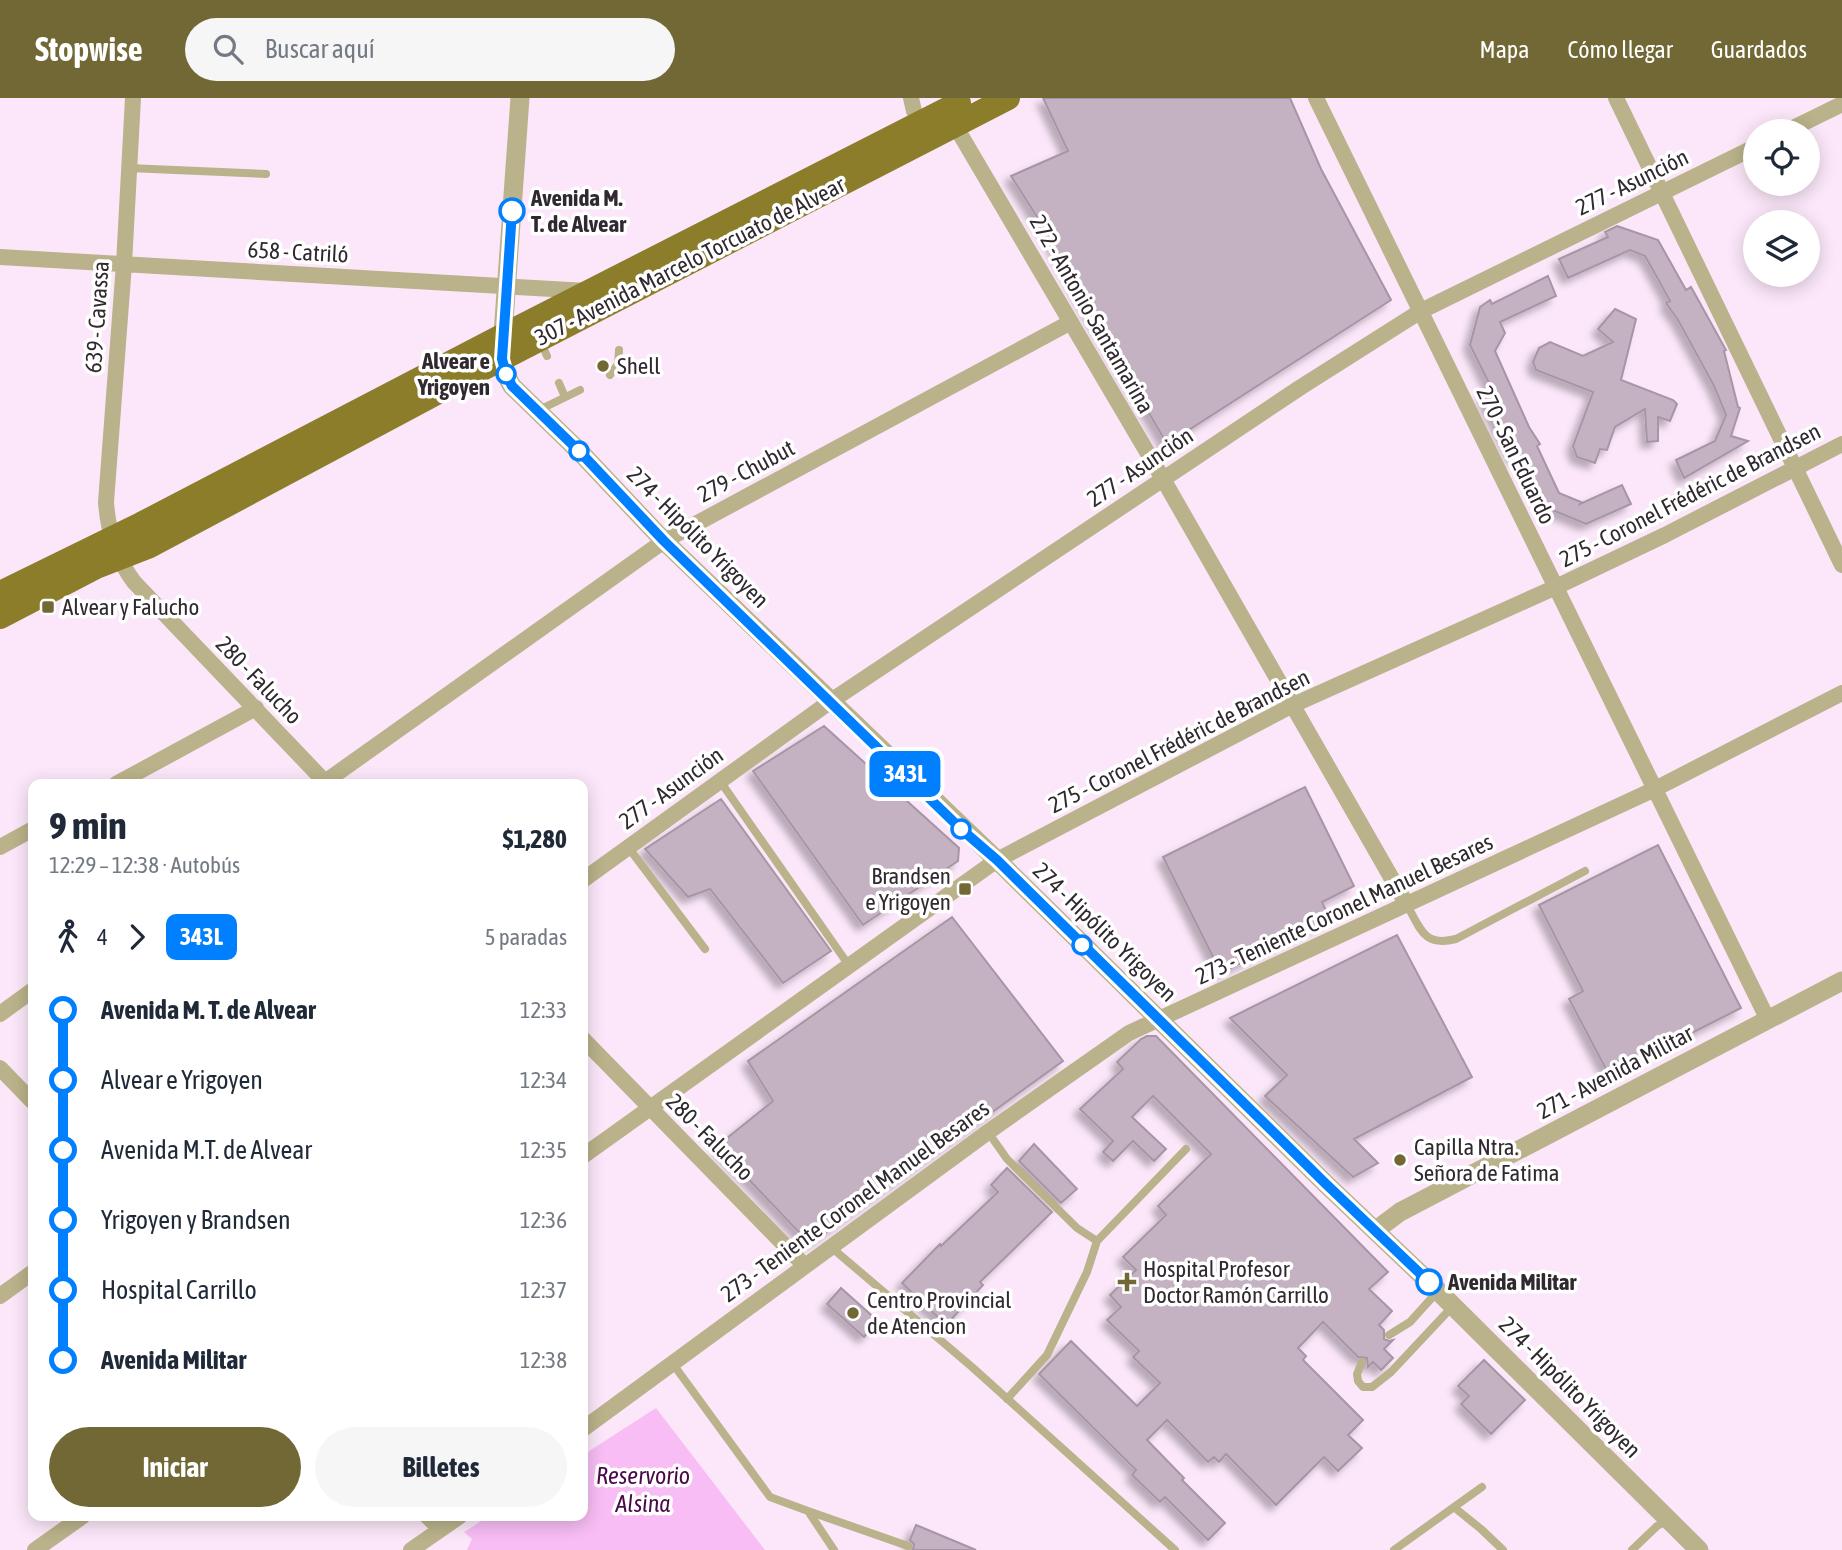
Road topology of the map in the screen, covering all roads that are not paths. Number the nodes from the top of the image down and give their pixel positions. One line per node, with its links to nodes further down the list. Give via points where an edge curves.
1 (133, 98): 13 (street, 639 - Cavassa)
2 (520, 98): 18 (street)
3 (911, 98): 11 (street)
4 (970, 98): 9 (main road, 307 - Avenida Marcelo Torcuato de Alvear)
5 (1008, 98): 9 (main road, 307 - Avenida Marcelo Torcuato de Alvear)
6 (1316, 98): 20 (street, 270 - San Eduardo)
7 (1616, 98): 15 (street)
8 (1842, 104): 10 (street)
9 (951, 117): 11 (main road, 307 - Avenida Marcelo Torcuato de Alvear); 21 (street, 272 - Antonio Santamarina)
10 (1811, 119)
11 (924, 131): 19 (main road, 307 - Avenida Marcelo Torcuato de Alvear)
12 (1743, 153): 15 (street, 277 - Asunción)
13 (129, 168): 14 (lane); 17 (street, 639 - Cavassa)
14 (265, 174)
15 (1662, 193): 20 (street, 277 - Asunción); 30 (street)
16 (0, 257): 17 (street, 658 - Catriló)
17 (124, 264): 18 (street, 658 - Catriló); 33 (street, 639 - Cavassa, via 106,502)
18 (506, 287): 19 (street, 658 - Catriló); 22 (street)
19 (600, 305): 22 (main road, 307 - Avenida Marcelo Torcuato de Alvear); 22 (main road, 307 - Avenida Marcelo Torcuato de Alvear, via 543,348)
20 (1421, 311): 31 (street, 277 - Asunción); 35 (street, 270 - San Eduardo)
21 (1071, 322): 31 (street, 272 - Antonio Santamarina); 32 (street, 279 - Chubut)
22 (502, 347): 28 (street, 274 - Hipólito Yrigoyen, via 509,381); 33 (main road, 307 - Avenida Marcelo Torcuato de Alvear)
23 (619, 350): 24 (lane)
24 (611, 375)
25 (559, 383): 27 (lane)
26 (580, 390): 27 (lane)
27 (565, 397): 28 (lane)
28 (536, 411): 32 (street, 274 - Hipólito Yrigoyen)
29 (1842, 444): 30 (street, 275 - Coronel Frédéric de Brandsen)
30 (1795, 467): 34 (street); 35 (street, 275 - Coronel Frédéric de Brandsen)
31 (1163, 479): 38 (street, 277 - Asunción); 39 (street, 272 - Antonio Santamarina)
32 (664, 541): 38 (street, 274 - Hipólito Yrigoyen); 43 (street, 279 - Chubut)
33 (115, 548): 36 (main road, 307 - Avenida Marcelo Torcuato de Alvear); 40 (street, 280 - Falucho, via 134,582)
34 (1842, 565)
35 (1556, 587): 39 (street, 275 - Coronel Frédéric de Brandsen); 45 (street, 270 - San Eduardo)
36 (6, 597)
37 (1842, 693): 45 (street, 273 - Teniente Coronel Manuel Besares)
38 (831, 701): 44 (street, 277 - Asunción); 49 (street, 274 - Hipólito Yrigoyen)
39 (1293, 705): 49 (street, 275 - Coronel Frédéric de Brandsen); 52 (street, 272 - Antonio Santamarina)
40 (256, 708): 41 (street); 42 (street, 280 - Falucho)
41 (125, 779)
42 (321, 779)
43 (331, 779)
44 (720, 781): 48 (street, 277 - Asunción); 54 (lane)
45 (1655, 789): 52 (street, 273 - Teniente Coronel Manuel Besares); 59 (street, 270 - San Eduardo)
46 (28, 832): 47 (street)
47 (0, 847)
48 (628, 847): 51 (street, 277 - Asunción); 53 (lane)
49 (997, 860): 54 (street, 275 - Coronel Frédéric de Brandsen); 58 (street, 274 - Hipólito Yrigoyen)
50 (1585, 871): 52 (lane, via 1446,941 1424,936)
51 (588, 876)
52 (1407, 905): 58 (street, 273 - Teniente Coronel Manuel Besares)
53 (705, 949)
54 (850, 967): 63 (street, 275 - Coronel Frédéric de Brandsen)
55 (1842, 981): 59 (street, 271 - Avenida Militar)
56 (28, 994): 57 (street)
57 (0, 1014)
58 (1159, 1019): 64 (street, 273 - Teniente Coronel Manuel Besares, via 1129,1033); 67 (street, 274 - Hipólito Yrigoyen)
59 (1769, 1020): 67 (street, 271 - Avenida Militar, via 1400,1212)
60 (588, 1044): 63 (street, 280 - Falucho)
61 (0, 1068): 62 (street)
62 (28, 1097)
63 (650, 1108): 66 (street, 275 - Coronel Frédéric de Brandsen); 70 (street, 280 - Falucho)
64 (988, 1132): 68 (lane, via 1007,1159); 69 (street, 273 - Teniente Coronel Manuel Besares)
65 (1186, 1149): 68 (lane)
66 (588, 1152)
67 (1376, 1230): 72 (street, 274 - Hipólito Yrigoyen)
68 (1097, 1241): 78 (lane, via 1047,1355)
69 (832, 1248): 70 (street, 273 - Teniente Coronel Manuel Besares); 78 (lane)
70 (805, 1266): 77 (street, 273 - Teniente Coronel Manuel Besares)
71 (28, 1276): 73 (street)
72 (1438, 1291): 74 (street, 274 - Hipólito Yrigoyen); 75 (lane, via 1410,1322)
73 (0, 1296)
74 (1453, 1306): 76 (lane, via 1372,1387 1363,1387 1358,1381); 86 (street, 274 - Hipólito Yrigoyen)
75 (1389, 1335)
76 (1363, 1362)
77 (673, 1364): 79 (street, 273 - Teniente Coronel Manuel Besares); 82 (lane, via 770,1497)
78 (1007, 1399): 92 (lane)
79 (588, 1425)
80 (1482, 1487): 81 (lane)
81 (1455, 1508): 93 (lane); 94 (lane)
82 (808, 1511): 88 (lane); 91 (lane)
83 (76, 1521): 89 (street)
84 (432, 1521): 87 (street)
85 (452, 1521): 87 (street)
86 (1669, 1521): 95 (lane); 96 (street, 274 - Hipólito Yrigoyen)
87 (440, 1529): 90 (street)
88 (908, 1546)
89 (35, 1550)
90 (411, 1550)
91 (834, 1550)
92 (1174, 1550)
93 (1394, 1550)
94 (1503, 1550)
95 (1632, 1550)
96 (1699, 1550)

